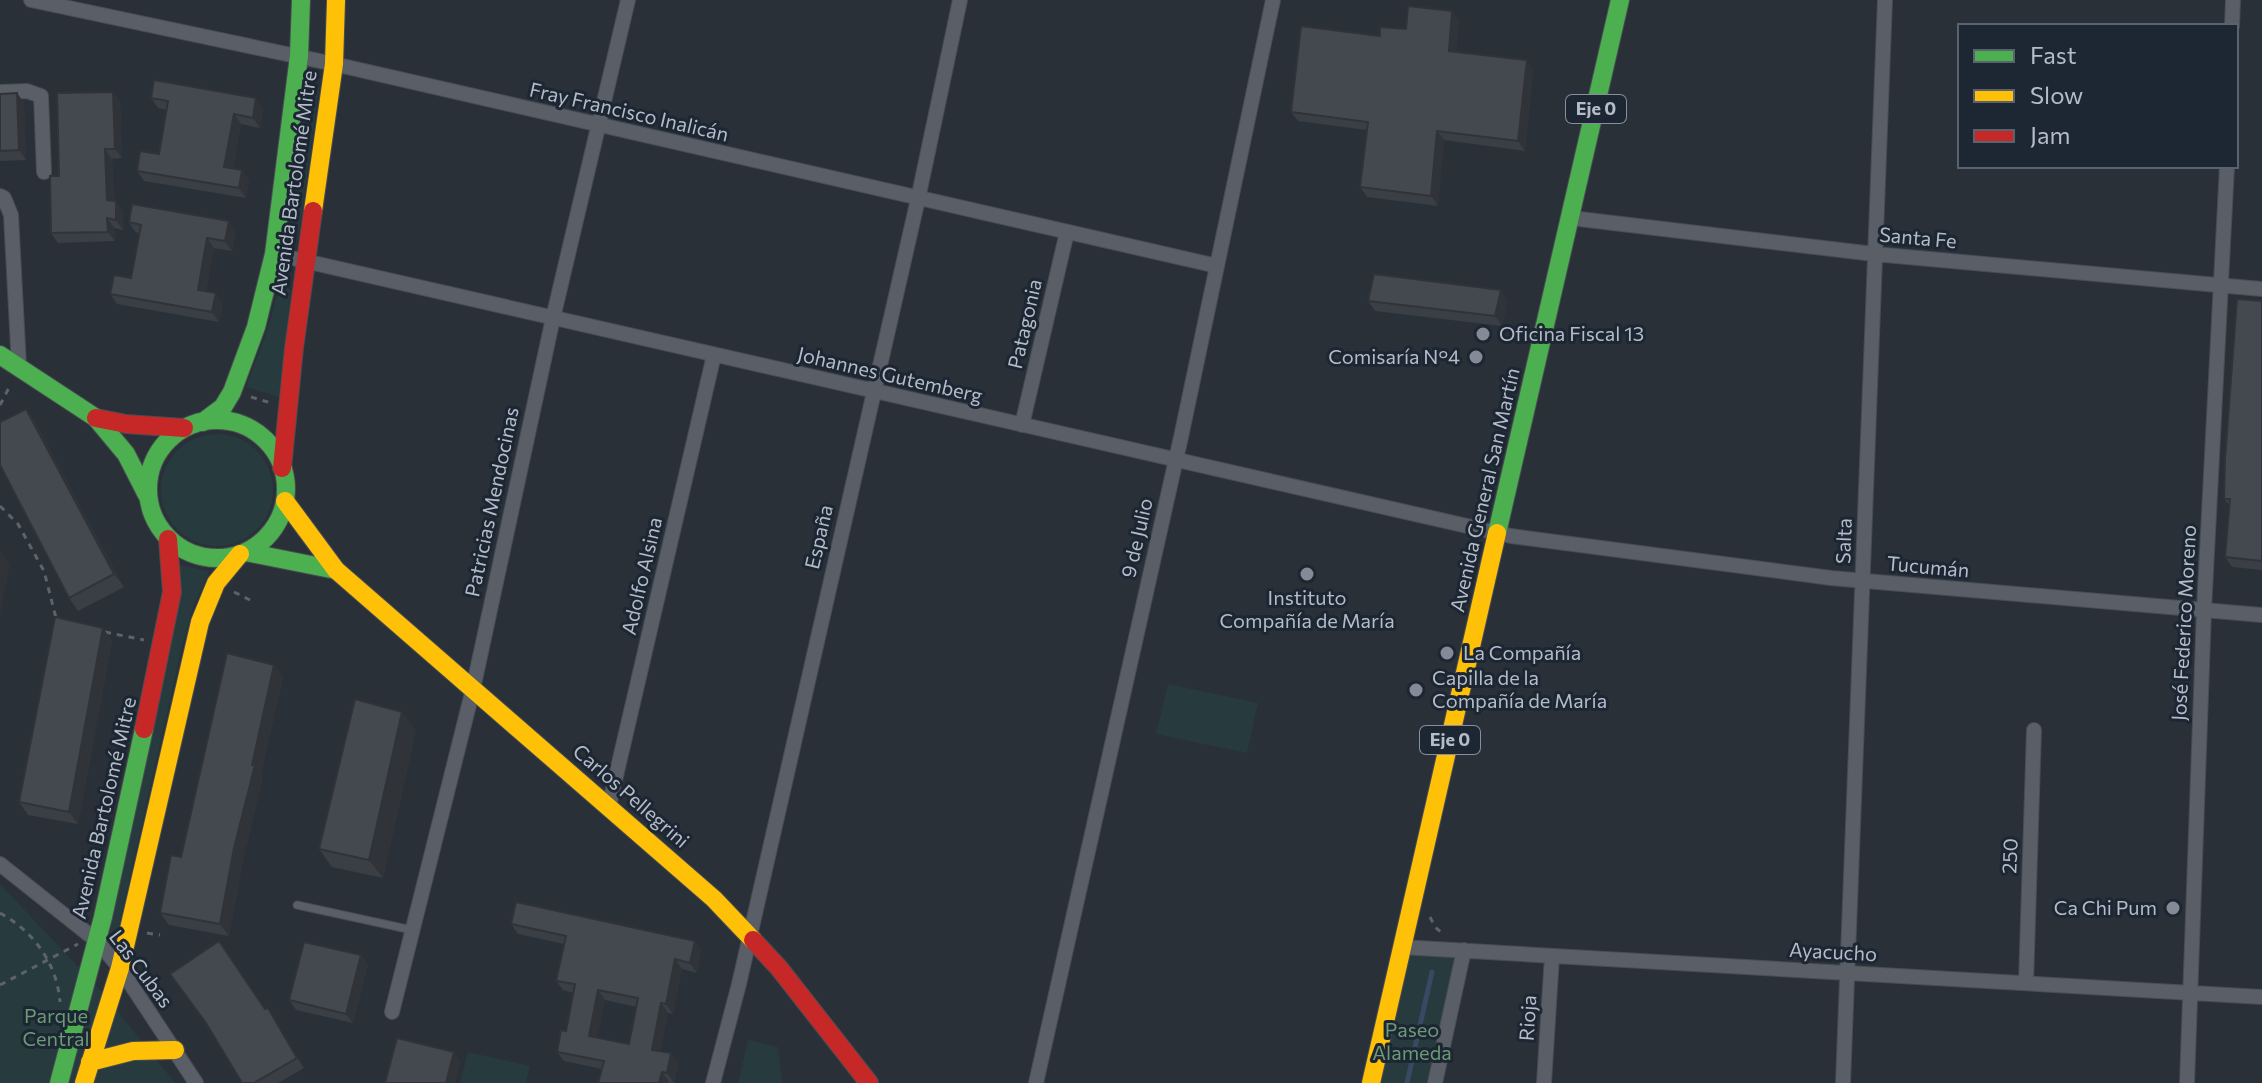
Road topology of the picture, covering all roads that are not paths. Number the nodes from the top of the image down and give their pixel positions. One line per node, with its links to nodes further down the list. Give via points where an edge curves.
1 (31, 0): 11 (street, Fray Francisco Inalicán)
2 (301, 0): 11 (street, Avenida Bartolomé Mitre)
3 (336, 0): 12 (street, Avenida Bartolomé Mitre)
4 (628, 0): 14 (street, Patricias Mendocinas)
5 (960, 0): 18 (street, España)
6 (1273, 0): 24 (street, 9 de Julio)
7 (1620, 0): 19 (street, Avenida General San Martín / Eje 0)
8 (1885, 0): 22 (street, Salta)
9 (2233, 0): 10 (street)
10 (2232, 24)
11 (299, 56): 12 (street, Fray Francisco Inalicán); 21 (street, Avenida Bartolomé Mitre)
12 (334, 64): 14 (street, Fray Francisco Inalicán); 23 (street, Avenida Bartolomé Mitre)
13 (0, 92): 16 (street, via 41,96)
14 (599, 126): 18 (street, Fray Francisco Inalicán); 27 (street, Patricias Mendocinas)
15 (2227, 168): 25 (street, José Federico Moreno)
16 (44, 172)
17 (0, 196): 30 (street, via 11,215)
18 (918, 199): 20 (street, Fray Francisco Inalicán); 31 (street, España)
19 (1571, 218): 22 (street, Santa Fe); 40 (street, Avenida General San Martín / Eje 0)
20 (1067, 232): 24 (street, Fray Francisco Inalicán); 34 (street, Patagonia)
21 (274, 254): 23 (street, Johannes Gutemberg); 33 (street, Avenida Bartolomé Mitre, via 256,327 232,392)
22 (1874, 254): 25 (street, Santa Fe); 44 (street, Salta)
23 (305, 261): 27 (street, Johannes Gutemberg); 37 (street, Avenida Bartolomé Mitre)
24 (1217, 266): 36 (street, 9 de Julio)
25 (2222, 285): 26 (street, Santa Fe); 45 (street, José Federico Moreno)
26 (2262, 289)
27 (553, 318): 29 (street, Johannes Gutemberg); 47 (street, Patricias Mendocinas)
28 (0, 355): 30 (street)
29 (714, 355): 31 (street, Johannes Gutemberg); 49 (street, Adolfo Alsina)
30 (19, 366): 32 (street)
31 (873, 392): 34 (street, Johannes Gutemberg); 54 (street, España)
32 (96, 418): 35 (street); 38 (street, via 126,454)
33 (203, 422): 35 (street); 37 (street, via 246,427 275,451)
34 (1022, 425): 36 (street, Johannes Gutemberg)
35 (184, 428): 38 (street, via 155,458)
36 (1175, 460): 40 (street, Johannes Gutemberg); 72 (street, 9 de Julio)
37 (282, 468): 39 (street)
38 (148, 499): 41 (street)
39 (285, 501): 42 (street, via 275,527); 43 (street, Carlos Pellegrini)
40 (1497, 533): 44 (street, Tucumán); 56 (street, Avenida General San Martín / Eje 0)
41 (168, 539): 42 (street, via 202,556); 55 (street, Avenida Bartolomé Mitre, via 172,592 163,644)
42 (243, 553): 43 (street, Carlos Pellegrini); 59 (street, via 216,583 197,633)
43 (336, 570): 47 (street, Carlos Pellegrini)
44 (1862, 581): 45 (street, Tucumán); 60 (street, Salta)
45 (2204, 610): 46 (street, Tucumán); 62 (street, José Federico Moreno)
46 (2262, 615)
47 (473, 689): 49 (street, Carlos Pellegrini); 53 (street, Patricias Mendocinas)
48 (2034, 730): 61 (street, 250)
49 (609, 806): 54 (street, Carlos Pellegrini)
50 (0, 864): 51 (street, Las Cubas)
51 (7, 876): 55 (street, Las Cubas)
52 (297, 905): 53 (lane)
53 (414, 930): 64 (street, Patricias Mendocinas)
54 (750, 935): 70 (street, España); 71 (street, Carlos Pellegrini)
55 (97, 941): 59 (street, Las Cubas); 67 (street, Avenida Bartolomé Mitre)
56 (1401, 947): 57 (street, Ayacucho); 73 (street, Avenida General San Martín / Eje 0)
57 (1464, 950): 58 (street, Ayacucho); 74 (street)
58 (1552, 956): 60 (street, Ayacucho); 75 (street, Rioja)
59 (120, 968): 65 (street, Las Cubas); 66 (street)
60 (1847, 973): 61 (street, Ayacucho); 76 (street, Salta)
61 (2026, 983): 62 (street, Ayacucho)
62 (2189, 992): 63 (street, Ayacucho); 77 (street, José Federico Moreno)
63 (2262, 997)
64 (392, 1012)
65 (175, 1050): 66 (street, via 115,1053); 69 (street, Las Cubas)
66 (90, 1062): 68 (street)
67 (59, 1083)
68 (84, 1083)
69 (196, 1083)
70 (713, 1083)
71 (869, 1083)
72 (1036, 1083)
73 (1371, 1083)
74 (1435, 1083)
75 (1544, 1083)
76 (1843, 1083)
77 (2187, 1083)

